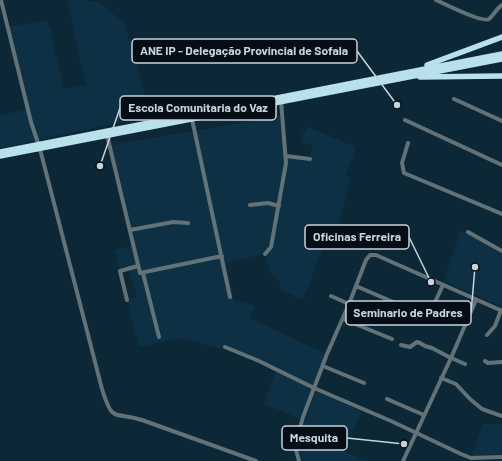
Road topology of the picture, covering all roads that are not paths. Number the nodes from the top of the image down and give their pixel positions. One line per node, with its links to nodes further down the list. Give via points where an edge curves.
1 (1, 0): 4 (street)
2 (436, 0): 3 (street, via 486,20)
3 (502, 5)
4 (2, 15): 18 (street)
5 (502, 37): 8 (highway)
6 (502, 54): 8 (highway)
7 (502, 59): 9 (highway)
8 (418, 70): 18 (highway)
9 (414, 76): 10 (highway); 12 (highway)
10 (502, 77)
11 (454, 99): 15 (street)
12 (281, 102): 13 (highway); 21 (street)
13 (192, 119): 16 (highway); 32 (street)
14 (405, 120): 23 (street)
15 (502, 121)
16 (107, 135): 18 (highway); 28 (street)
17 (408, 143): 26 (street, via 402,163 404,173)
18 (39, 146): 19 (highway); 20 (highway); 65 (street, via 102,390 111,412 117,416 142,420)
19 (0, 152)
20 (0, 156)
21 (286, 156): 22 (street); 25 (street)
22 (310, 159)
23 (502, 165)
24 (250, 205): 25 (street, via 268,203)
25 (279, 206): 31 (street, via 271,247)
26 (502, 214)
27 (188, 223): 28 (street, via 173,222)
28 (130, 230): 33 (street)
29 (468, 232): 30 (street)
30 (502, 251)
31 (265, 254)
32 (222, 256): 34 (street); 38 (street)
33 (138, 266): 34 (street, via 140,273); 39 (street, via 120,271)
34 (143, 273): 47 (street)
35 (443, 285): 36 (street, via 373,254 366,260); 40 (street); 44 (street, via 432,304)
36 (356, 286): 41 (street); 42 (street)
37 (331, 296): 41 (street)
38 (230, 297)
39 (127, 300)
40 (476, 300): 43 (street); 51 (street)
41 (349, 304): 45 (street)
42 (400, 304)
43 (501, 310): 46 (street, via 495,326)
44 (439, 314)
45 (343, 319): 48 (street); 55 (street)
46 (487, 335)
47 (159, 336)
48 (392, 339)
49 (401, 345): 51 (street, via 410,347 417,342)
50 (225, 347): 58 (street)
51 (451, 358): 54 (street); 56 (street)
52 (485, 361): 53 (street)
53 (502, 362)
54 (465, 364)
55 (323, 366): 57 (street); 58 (street)
56 (441, 378): 60 (street); 61 (street, via 456,384 482,409)
57 (364, 383)
58 (314, 388): 62 (street); 66 (street, via 295,444)
59 (387, 399): 60 (street)
60 (424, 415): 62 (street)
61 (502, 416)
62 (416, 434): 64 (street); 67 (street)
63 (502, 457): 64 (street)
64 (470, 460)
65 (256, 461)
66 (299, 461)
67 (403, 461)

